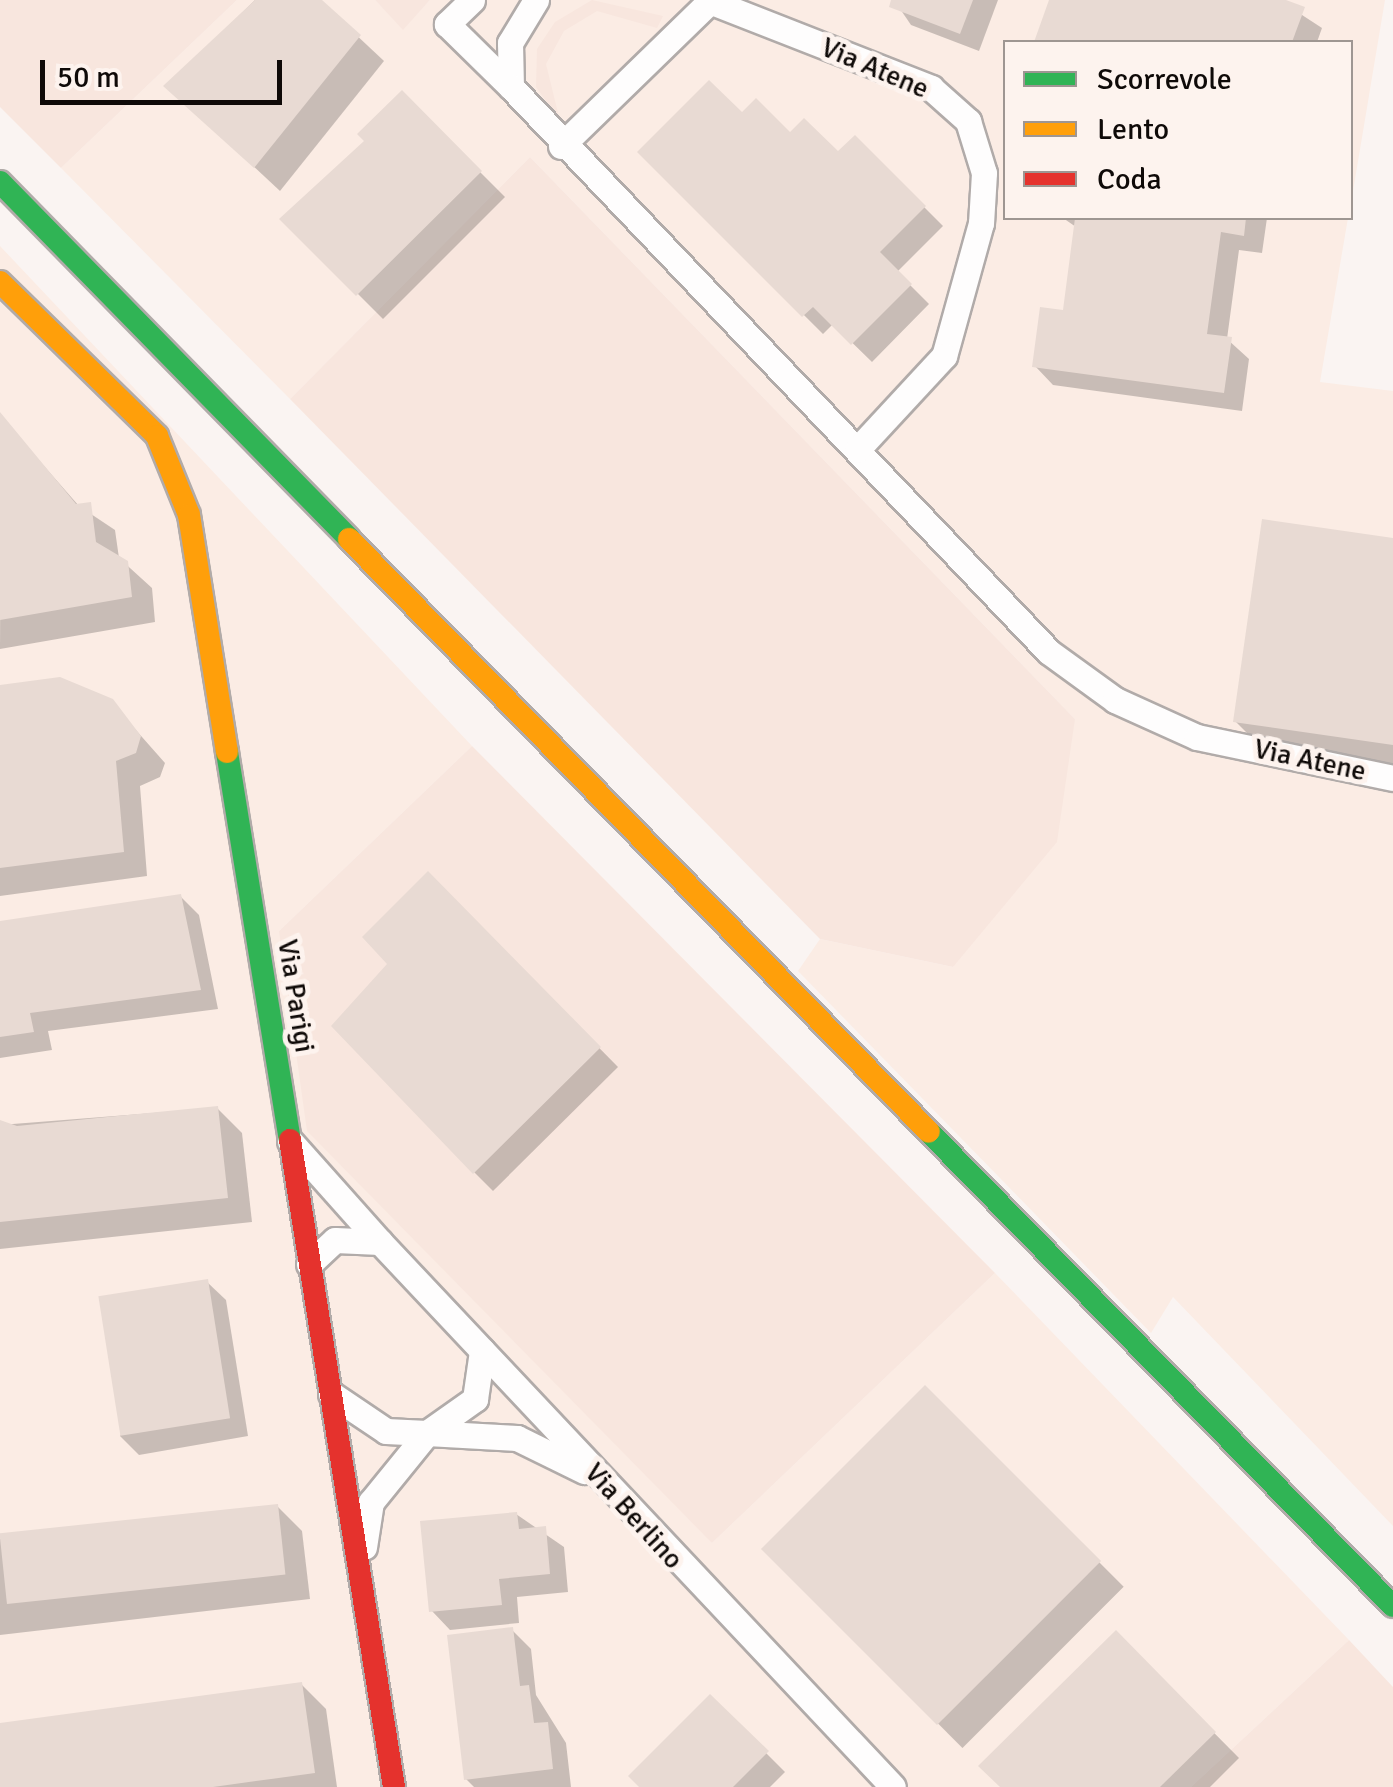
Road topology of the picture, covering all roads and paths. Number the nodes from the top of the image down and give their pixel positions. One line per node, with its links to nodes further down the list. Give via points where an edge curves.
1 (472, 0): 4 (street, Via Atene, via 447,24)
2 (536, 0): 4 (street, via 510,43)
3 (709, 0): 5 (street, Via Atene); 8 (street, Via Atene, via 931,88 968,121 984,173 982,224 944,356)
4 (511, 88): 5 (street, Via Atene)
5 (561, 146): 8 (street, Via Atene)
6 (0, 182): 18 (main road)
7 (0, 282): 10 (main road, Via Parigi, via 156,436 176,470)
8 (858, 450): 9 (street, Via Atene, via 1049,652 1115,700 1198,737)
9 (1393, 778)
10 (288, 1139): 11 (street, Via Berlino); 12 (main road, Via Parigi)
11 (380, 1242): 12 (street, via 335,1240); 13 (street, Via Berlino)
12 (309, 1264): 14 (main road, Via Parigi)
13 (482, 1350): 15 (street, via 476,1399); 16 (street, Via Berlino)
14 (331, 1394): 15 (street, via 386,1430); 17 (main road, Via Parigi)
15 (428, 1433): 16 (street, via 518,1438); 17 (street, via 371,1502)
16 (593, 1477): 20 (street, Via Berlino)
17 (361, 1571): 19 (main road, Via Parigi)
18 (1393, 1606)
19 (394, 1787)
20 (893, 1787)

